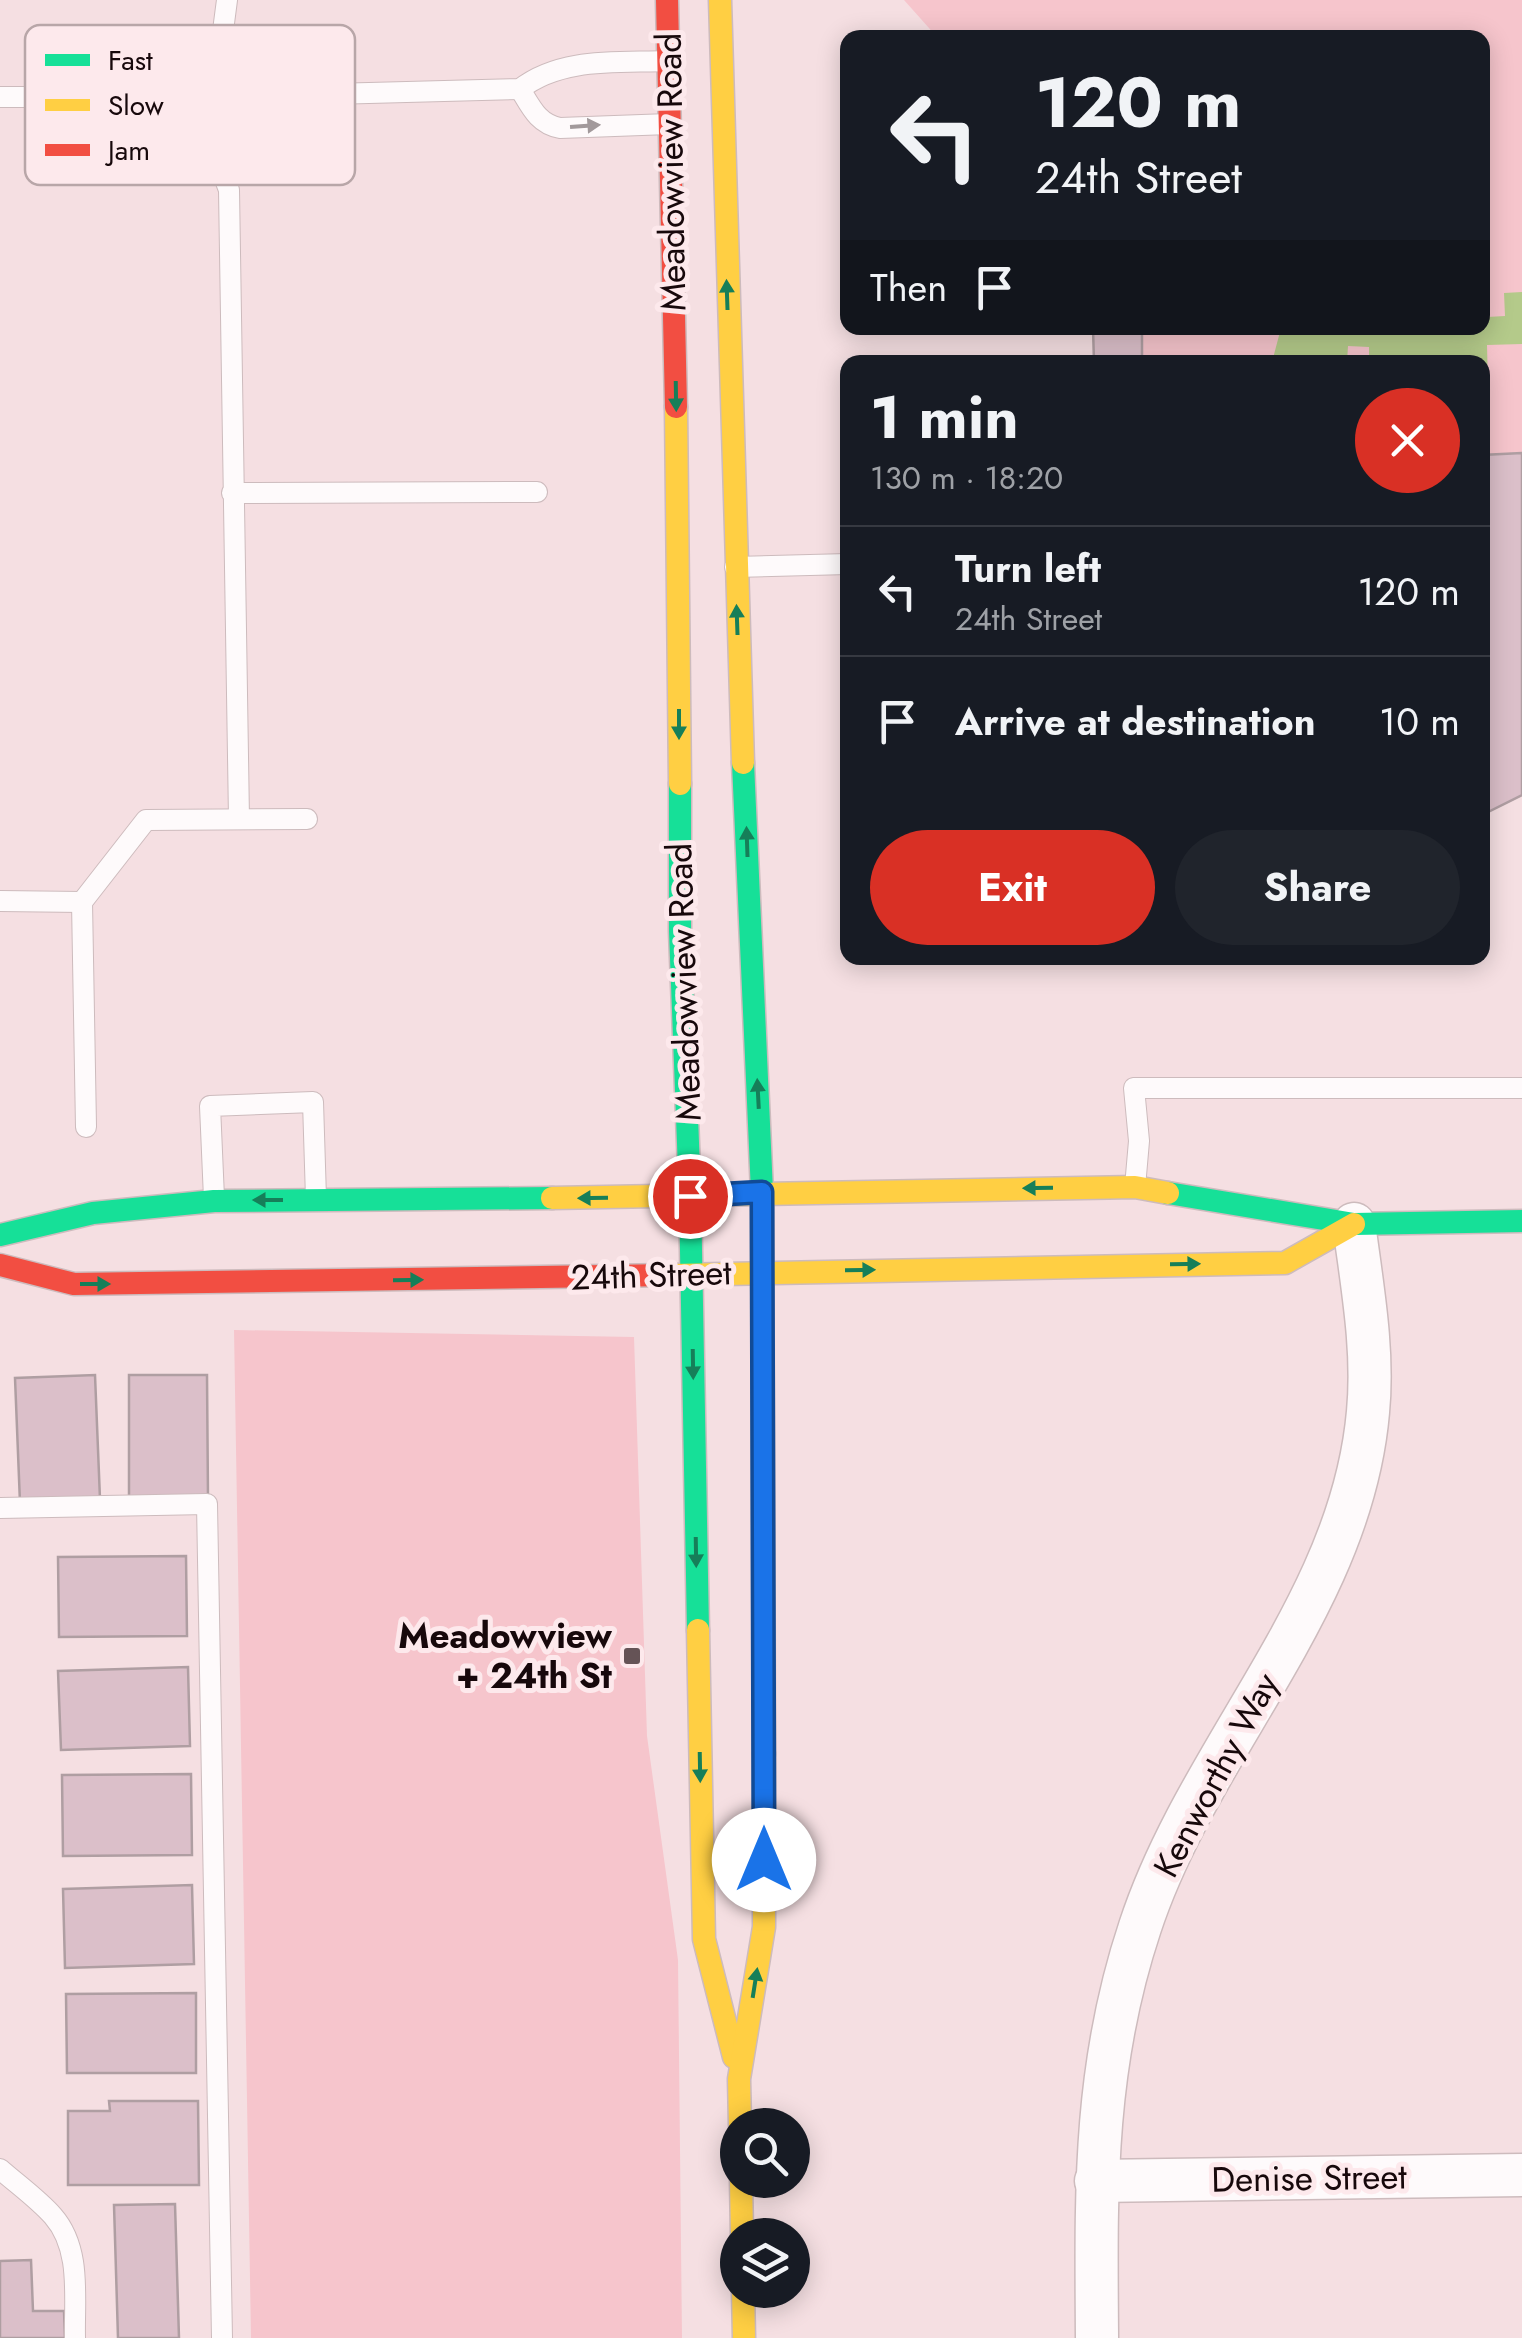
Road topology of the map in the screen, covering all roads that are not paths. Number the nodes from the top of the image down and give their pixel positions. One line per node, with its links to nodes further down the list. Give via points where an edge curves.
1 (227, 0): 4 (lane)
2 (667, 0): 5 (main road, Meadowview Road)
3 (720, 0): 15 (main road, Meadowview Road, one-way to 3)
4 (224, 25)
5 (669, 61): 6 (lane, via 553,69); 10 (main road, Meadowview Road)
6 (520, 89): 7 (lane); 10 (lane, one-way to 10, via 547,125)
7 (355, 93)
8 (0, 98): 9 (lane)
9 (25, 98)
10 (670, 124): 24 (main road, Meadowview Road, one-way to 24, via 680,932)
11 (227, 185): 13 (lane)
12 (537, 492): 13 (lane)
13 (232, 493): 16 (lane)
14 (840, 564): 15 (lane)
15 (735, 566): 23 (main road, Meadowview Road, one-way to 15)
16 (240, 819): 17 (lane); 19 (lane, via 146,820)
17 (307, 819)
18 (0, 901): 19 (lane)
19 (82, 902): 21 (lane)
20 (1522, 1088): 22 (lane, via 1134,1088)
21 (86, 1126)
22 (1136, 1187): 23 (main road, 24th Street, one-way to 23); 28 (main road, 24th Street)
23 (762, 1192): 24 (main road, 24th Street); 31 (main road, Meadowview Road)
24 (690, 1196): 25 (main road, 24th Street, one-way to 25); 32 (main road, Meadowview Road)
25 (316, 1200): 26 (main road, 24th Street, one-way to 26); 26 (lane, via 313,1102 210,1106)
26 (214, 1201): 29 (main road, 24th Street, via 92,1213)
27 (1522, 1220): 28 (main road, 24th Street)
28 (1354, 1224): 31 (main road, 24th Street, one-way to 28, via 1285,1263); 38 (street, Kenworthy Way, via 1370,1354 1359,1474 1330,1562 1172,1848 1140,1924 1101,2096)
29 (0, 1235)
30 (0, 1264): 32 (main road, 24th Street, one-way to 32, via 74,1284)
31 (762, 1271): 32 (main road, 24th Street); 34 (main road, Meadowview Road, one-way to 31, via 764,1927)
32 (691, 1274): 34 (main road, Meadowview Road, one-way to 34, via 704,1939)
33 (0, 1508): 41 (lane, via 207,1504)
34 (739, 2079): 35 (main road, Meadowview Road)
35 (740, 2108)
36 (0, 2169): 40 (lane, via 68,2238)
37 (1522, 2174): 38 (street, Denise Street)
38 (1096, 2181): 43 (street, Kenworthy Way)
39 (743, 2308): 42 (main road)
40 (75, 2338)
41 (222, 2338)
42 (744, 2338)
43 (1098, 2338)

